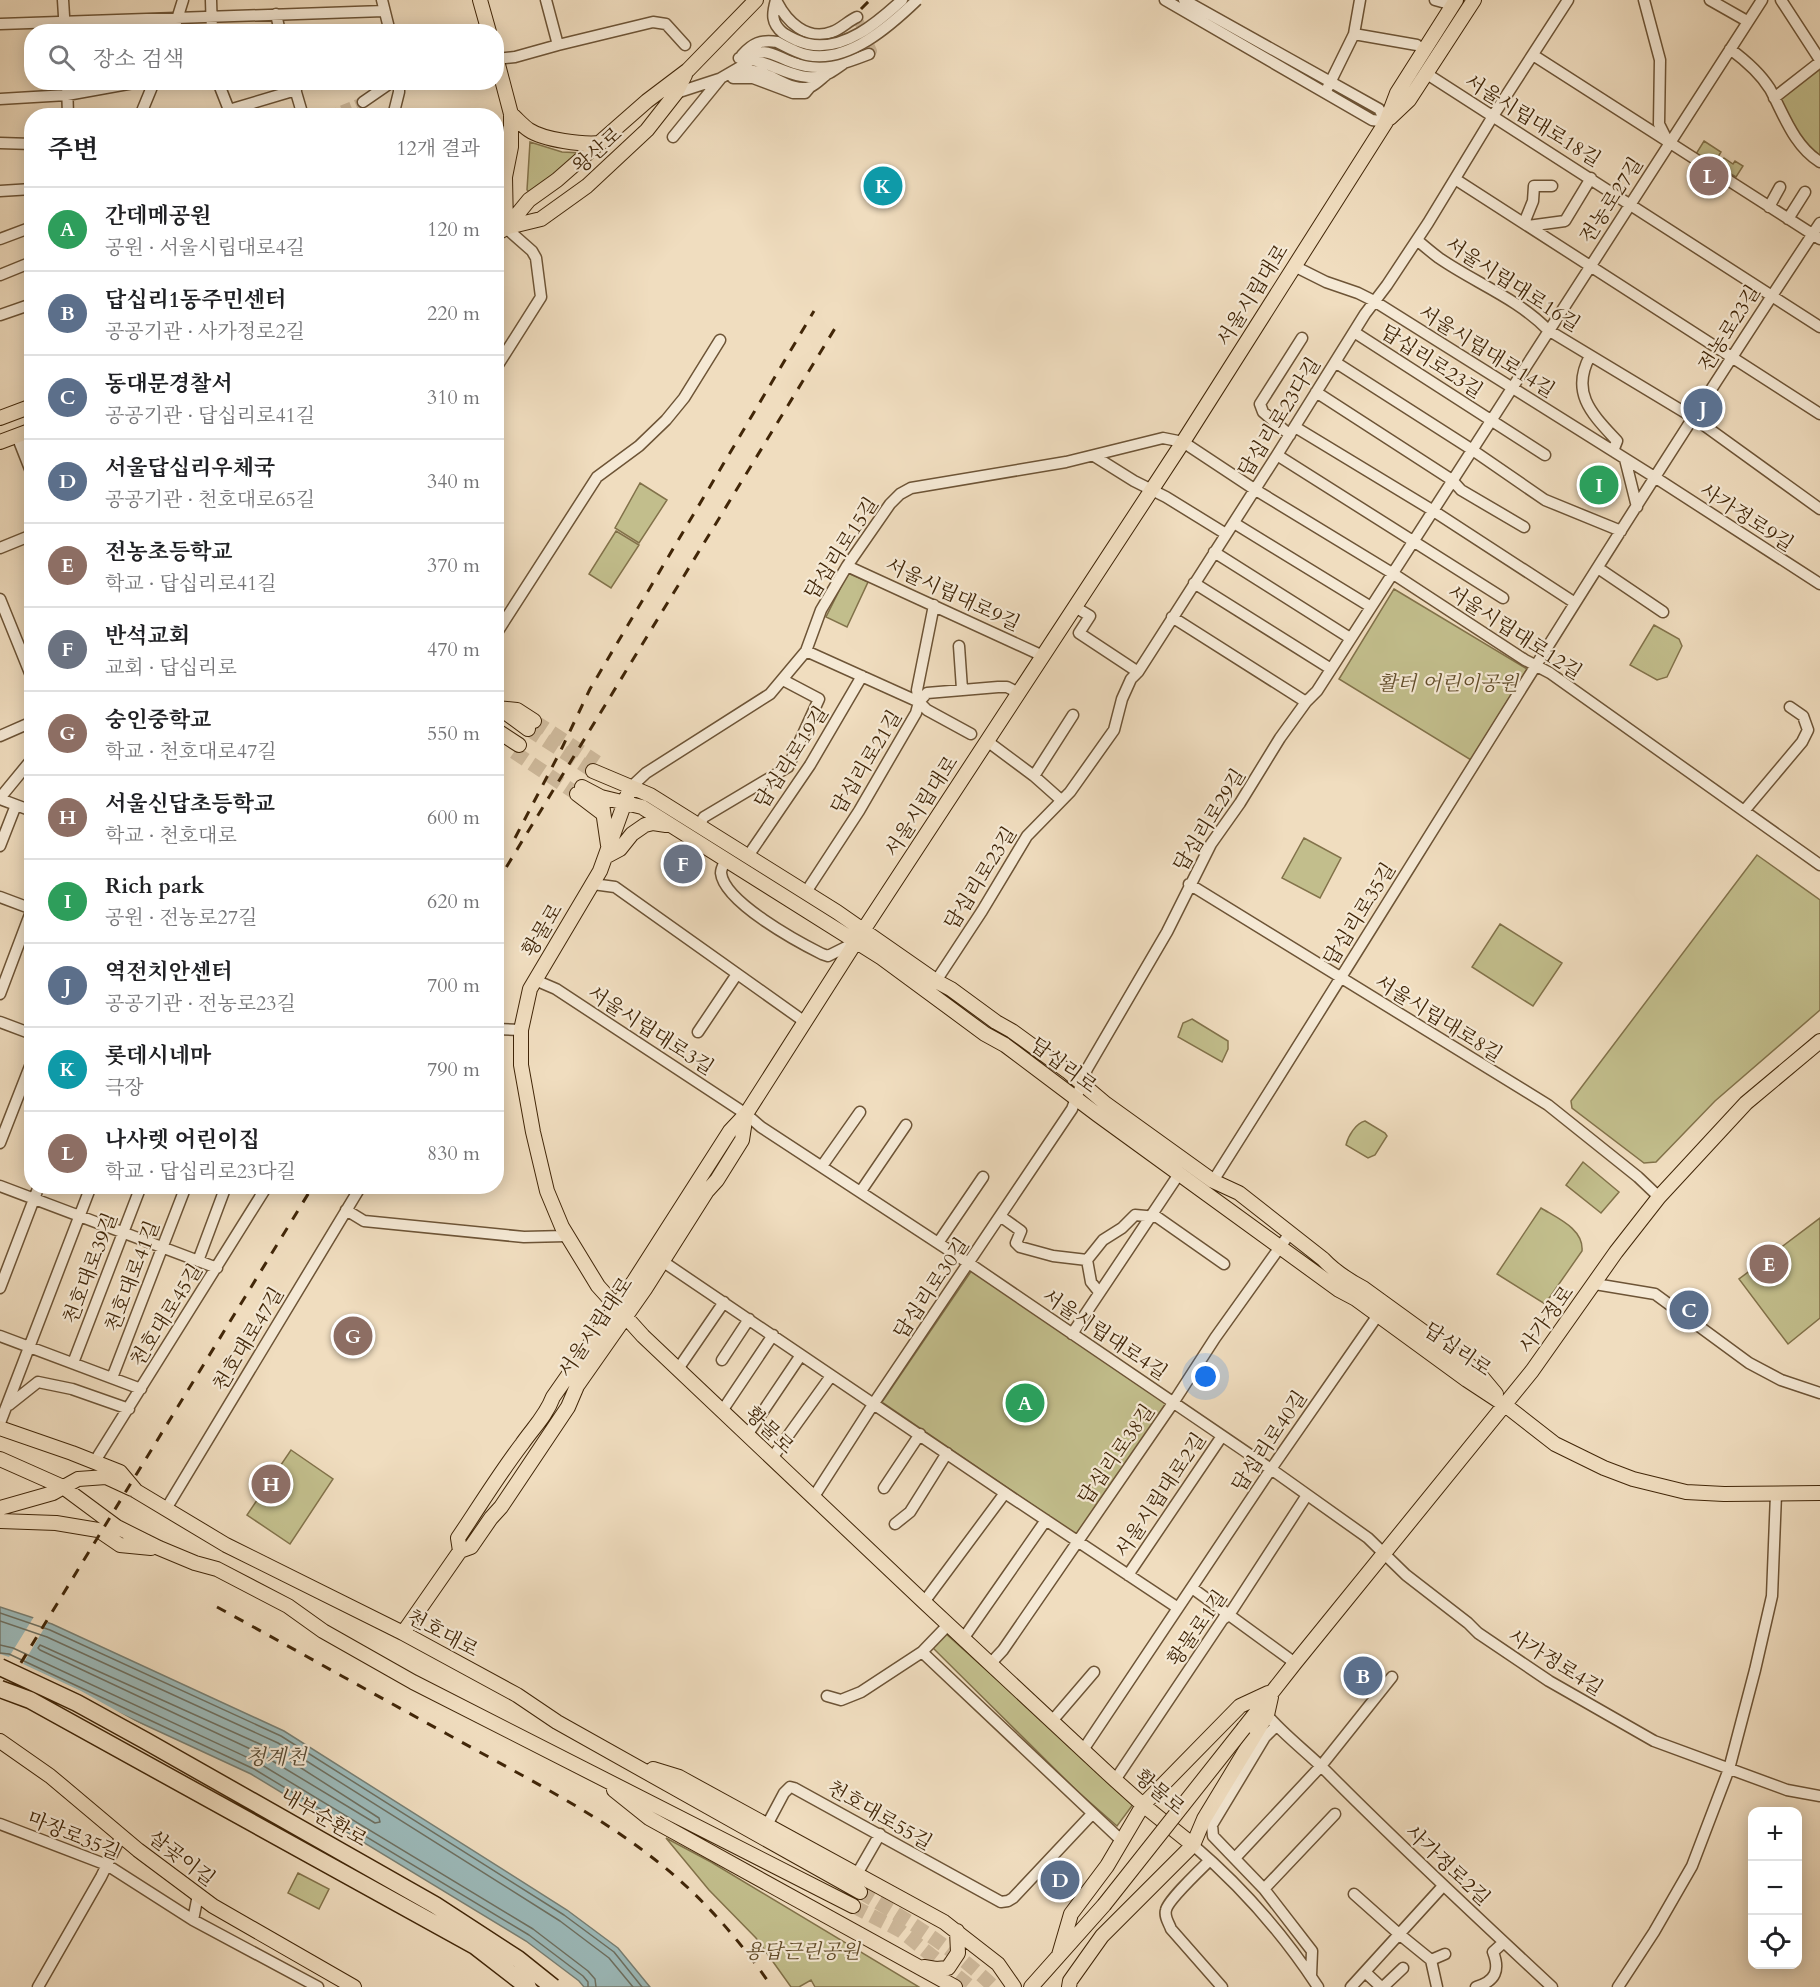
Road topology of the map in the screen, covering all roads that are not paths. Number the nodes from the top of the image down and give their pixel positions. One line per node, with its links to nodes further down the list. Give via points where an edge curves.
1 (63, 0): 28 (street)
2 (183, 0): 25 (street)
3 (211, 0): 23 (street)
4 (480, 0): 34 (main road)
5 (546, 0): 38 (street)
6 (756, 0): 48 (main road, 왕산로)
7 (776, 0): 24 (street, via 788,21 809,33 829,33); 37 (street, via 772,16)
8 (902, 0): 37 (street, bridge, via 873,25 828,45)
9 (917, 0): 37 (street, bridge, via 876,35 838,53 809,56)
10 (1166, 0): 53 (street)
11 (1184, 0): 53 (street)
12 (1360, 0): 36 (street)
13 (1435, 0): 20 (street, 서울시립대로)
14 (1474, 0): 49 (main road, 서울시립대로)
15 (1568, 0): 43 (street, 답십리로23다길)
16 (1644, 0): 79 (street, via 1660,60 1659,126)
17 (1710, 0): 26 (street)
18 (1762, 0): 26 (street, 전농로27길)
19 (1780, 0): 46 (street)
20 (1455, 3): 75 (main road, 서울시립대로, via 1397,93)
21 (383, 5): 22 (street); 33 (street)
22 (276, 14): 23 (street); 32 (street)
23 (211, 16): 25 (street); 31 (street)
24 (857, 17)
25 (177, 18): 29 (street); 30 (street)
26 (1747, 21): 41 (street, 전농로27길)
27 (0, 24): 35 (street)
28 (64, 24)
29 (102, 24)
30 (175, 24)
31 (212, 24)
32 (278, 24)
33 (388, 24)
34 (487, 24)
35 (24, 25)
36 (1354, 34): 40 (street); 53 (street)
37 (780, 38): 45 (street, via 754,44)
38 (558, 45): 39 (street, via 653,22 666,24); 44 (street)
39 (684, 45)
40 (1417, 45)
41 (1730, 49): 64 (street, via 1750,64); 79 (street, 전농로27길)
42 (869, 54): 47 (street)
43 (1533, 55): 74 (street, 답십리로23다길); 79 (street)
44 (504, 58)
45 (739, 58): 47 (street, via 764,51 804,66 827,68); 51 (street)
46 (1820, 61): 64 (street)
47 (843, 64): 50 (street)
48 (688, 70): 62 (main road, 왕산로); 78 (main road, 왕산로)
49 (1427, 74): 74 (street, 서울시립대로18길); 75 (main road, 서울시립대로, via 1409,100)
50 (826, 75): 51 (street, via 799,76 752,60); 51 (street, via 811,86 795,87 752,70)
51 (721, 78): 62 (street); 76 (street)
52 (504, 86): 73 (main road)
53 (1328, 88): 75 (street, via 1372,120)
54 (67, 90): 63 (street)
55 (95, 90): 63 (street)
56 (151, 90): 68 (street)
57 (221, 90): 69 (street)
58 (285, 90): 70 (street)
59 (296, 90): 71 (street)
60 (380, 90): 66 (street)
61 (399, 90): 72 (street)
62 (676, 93): 97 (main road, 왕산로, via 636,142 586,186 541,219)
63 (67, 95): 65 (street); 67 (street)
64 (1774, 98): 81 (street, via 1802,148)
65 (0, 99)
66 (363, 102)
67 (68, 108)
68 (143, 108)
69 (228, 108)
70 (242, 108)
71 (301, 108)
72 (395, 108)
73 (511, 114): 78 (main road, via 539,134 578,144); 82 (main road, via 511,147)
74 (1493, 116): 83 (street, 서울시립대로18길); 84 (street, 답십리로23다길)
75 (1386, 122): 104 (main road, 서울시립대로)
76 (673, 137)
77 (0, 143): 80 (street)
78 (601, 143): 96 (main road, 왕산로, via 529,200)
79 (1669, 143): 91 (street, 전농로27길); 92 (street)
80 (24, 144)
81 (1820, 162)
82 (505, 177): 87 (main road)
83 (1591, 178): 91 (street, 서울시립대로18길); 95 (street, via 1564,221)
84 (1455, 179): 95 (street); 102 (street, 답십리로23다길)
85 (1552, 186): 95 (street, via 1534,186)
86 (1780, 187): 92 (street)
87 (504, 188)
88 (24, 190): 89 (street)
89 (0, 191)
90 (1805, 192): 93 (street)
91 (1630, 204): 105 (street, 전농로27길); 107 (street, 서울시립대로18길)
92 (1769, 207): 93 (street)
93 (1788, 219): 100 (street)
94 (1820, 223): 100 (street, 전농로23길)
95 (1526, 224): 105 (street)
96 (504, 226)
97 (504, 229)
98 (24, 230): 101 (street)
99 (504, 233): 116 (street, via 536,258 541,300)
100 (1816, 237): 107 (street, 전농로23길)
101 (0, 239)
102 (1417, 240): 108 (street, 답십리로23다길); 112 (street, 서울시립대로16길, via 1439,258 1499,292)
103 (24, 265): 106 (street)
104 (1294, 266): 108 (street, 서울시립대로14길); 131 (main road, 서울시립대로)
105 (1590, 266): 112 (street, 전농로27길); 118 (street)
106 (0, 274)
107 (1771, 295): 111 (street, 서울시립대로18길); 118 (street, 전농로23길)
108 (1374, 301): 113 (street, 답십리로23다길); 120 (street, 서울시립대로14길)
109 (24, 307): 110 (street)
110 (0, 315)
111 (1820, 327)
112 (1548, 330): 117 (street, 서울시립대로16길); 120 (street, 전농로27길)
113 (1354, 332): 119 (street, 답십리로23다길); 126 (street, 답십리로23길)
114 (1302, 338): 127 (street, via 1260,404 1263,412)
115 (720, 340): 167 (street, via 666,420 595,480)
116 (504, 356)
117 (1590, 356): 125 (street, 서울시립대로16길); 133 (street, 서울시립대로16길, via 1581,383 1587,405 1617,441)
118 (1732, 357): 123 (street); 125 (street, 전농로23길)
119 (1335, 362): 121 (street, 답십리로23다길); 132 (street)
120 (1511, 387): 126 (street, 전농로27길); 133 (street, 서울시립대로14길)
121 (1316, 392): 127 (street, 답십리로23다길); 140 (street)
122 (24, 409): 124 (main road)
123 (1820, 414)
124 (0, 418)
125 (1694, 418): 139 (street, 전농로23길); 144 (street, 서울시립대로16길)
126 (1490, 420): 132 (street, 전농로27길); 136 (street)
127 (1293, 431): 135 (street, 답십리로23다길); 145 (street)
128 (24, 433): 129 (main road)
129 (17, 436): 130 (main road); 134 (street)
130 (0, 442)
131 (1183, 442): 137 (street, 답십리로15길, via 1163,438); 141 (street, 서울시립대로12길); 142 (main road, 서울시립대로)
132 (1471, 449): 140 (street, 전농로27길); 148 (street, via 1545,500)
133 (1613, 452): 138 (street, 서울시립대로14길)
134 (24, 454)
135 (1277, 455): 141 (street, 답십리로23다길); 151 (street)
136 (1545, 455)
137 (1094, 456): 142 (street); 154 (street, 답십리로15길, via 911,488 890,504)
138 (1625, 459): 139 (street, 서울시립대로14길); 143 (street)
139 (1656, 478): 143 (street, 전농로23길); 158 (street, 사가정로9길)
140 (1452, 480): 145 (street, 전농로27길); 147 (street, via 1461,490)
141 (1254, 489): 146 (street, 답십리로23다길); 156 (street, 서울시립대로12길)
142 (1152, 490): 149 (street); 163 (main road, 서울시립대로)
143 (1637, 507): 148 (street, 전농로23길)
144 (1820, 509)
145 (1432, 510): 151 (street, 전농로27길); 161 (street)
146 (1233, 523): 149 (street, 답십리로23다길); 164 (street)
147 (1524, 527)
148 (1621, 531): 155 (street, 전농로23길)
149 (1226, 534): 153 (street, 답십리로23다길)
150 (24, 538): 152 (street)
151 (1413, 540): 156 (street, 전농로27길); 159 (street)
152 (0, 548)
153 (1214, 552): 157 (street, 답십리로23다길); 168 (street)
154 (847, 566): 162 (street, 서울시립대로9길); 170 (street, 답십리로15길, via 821,610)
155 (1598, 567): 161 (street, 전농로23길); 165 (street)
156 (1392, 573): 164 (street, 답십리로29길); 173 (street, 서울시립대로12길)
157 (1194, 583): 166 (street, 답십리로23다길); 174 (street)
158 (1820, 584)
159 (1503, 598)
160 (0, 599): 172 (street)
161 (1575, 603): 173 (street, 전농로23길)
162 (934, 605): 171 (street, 서울시립대로9길); 180 (street, 답십리로21길, via 917,690)
163 (1075, 607): 171 (main road, 서울시립대로); 175 (street, via 1090,616 1079,633)
164 (1371, 607): 168 (street, 답십리로29길)
165 (1663, 612)
166 (1172, 617): 175 (street, 답십리로23다길); 181 (street)
167 (504, 622)
168 (1350, 638): 174 (street, 답십리로29길)
169 (959, 646): 178 (street)
170 (806, 651): 176 (street); 177 (street, 답십리로15길)
171 (1043, 656): 179 (main road, 서울시립대로)
172 (24, 658)
173 (1536, 666): 202 (street, 서울시립대로12길); 219 (street, 답십리로35길)
174 (1330, 669): 181 (street, 답십리로29길)
175 (1138, 672): 198 (street, 답십리로23다길, via 1122,699 1114,730)
176 (862, 676): 180 (street); 208 (street, 답십리로19길, via 810,765)
177 (783, 680): 195 (street, 답십리로15길, via 770,694 646,772); 205 (street, via 819,699 788,767 704,817)
178 (962, 689): 179 (street, via 1007,687); 180 (street, via 927,693)
179 (1019, 693): 190 (main road, 서울시립대로)
180 (919, 702): 187 (street); 213 (street, 답십리로21길, via 859,811)
181 (1306, 702): 212 (street, 답십리로29길, via 1211,844)
182 (1790, 707): 202 (street, via 1803,716 1808,729 1802,742)
183 (504, 709): 185 (main road, via 517,710)
184 (1073, 715): 194 (street)
185 (531, 725)
186 (24, 726): 188 (street)
187 (971, 734)
188 (0, 736)
189 (504, 737): 191 (main road, via 516,748)
190 (987, 741): 194 (street); 217 (main road, 서울시립대로)
191 (504, 743)
192 (595, 767): 195 (main road, 답십리로)
193 (24, 769): 197 (street)
194 (1034, 776): 198 (street)
195 (630, 788): 199 (main road, 황물로); 205 (main road, 답십리로, via 650,795)
196 (601, 797): 199 (main road, 답십리로); 203 (main road); 203 (main road, 답십리로, via 580,790)
197 (0, 798): 200 (street)
198 (1061, 800): 221 (street, 답십리로23길, via 1027,836)
199 (624, 803): 204 (main road, 답십리로, via 642,807); 207 (main road, 황물로)
200 (16, 805): 201 (street); 206 (street)
201 (24, 808)
202 (1744, 811): 210 (street, 서울시립대로12길)
203 (602, 813): 207 (main road)
204 (671, 826): 207 (main road, via 645,825 620,849); 209 (main road, 답십리로)
205 (698, 826): 208 (main road, 답십리로)
206 (0, 846)
207 (607, 851): 211 (main road, 황물로)
208 (748, 856): 213 (main road, 답십리로)
209 (726, 860): 217 (main road, 답십리로); 217 (street, 서울시립대로, via 722,875 749,910 822,954 828,956)
210 (1820, 865)
211 (593, 884): 218 (street, via 615,887); 220 (main road, 황물로)
212 (1190, 884): 219 (street, 서울시립대로8길); 231 (street, 답십리로29길)
213 (806, 892): 217 (main road, 답십리로)
214 (0, 897): 215 (street)
215 (24, 906)
216 (24, 930): 222 (street)
217 (860, 935): 221 (main road, 답십리로); 224 (main road, 서울시립대로); 232 (main road, 답십리로, via 985,1034)
218 (737, 974): 224 (street); 228 (street)
219 (1341, 977): 240 (street, 답십리로35길); 250 (street, 서울시립대로8길, via 1548,1105)
220 (535, 980): 226 (main road, 황물로, via 526,999); 234 (street, 서울시립대로3길, via 556,989)
221 (936, 981): 231 (main road, 답십리로)
222 (0, 994)
223 (0, 1022): 227 (street)
224 (806, 1022): 234 (main road, 서울시립대로)
225 (504, 1029): 226 (street)
226 (520, 1030): 258 (main road, 황물로, via 521,1065 533,1132 551,1204)
227 (24, 1031)
228 (698, 1032)
229 (1820, 1041): 250 (main road, 사가정로, via 1746,1103)
230 (24, 1082): 236 (street)
231 (1082, 1083): 232 (street, 답십리로29길); 240 (main road, 답십리로)
232 (1077, 1098): 238 (main road, 답십리로); 254 (street, 답십리로30길)
233 (860, 1112): 237 (street)
234 (746, 1114): 237 (street, 서울시립대로4길); 264 (main road, 서울시립대로, via 742,1140); 272 (main road, 서울시립대로, via 730,1131)
235 (906, 1125): 242 (street)
236 (0, 1143)
237 (822, 1166): 242 (street, 서울시립대로4길)
238 (1179, 1174): 255 (street); 261 (main road, 답십리로)
239 (983, 1177): 259 (street)
240 (1213, 1181): 257 (main road, 답십리로, via 1239,1193)
241 (0, 1185): 251 (street)
242 (861, 1191): 259 (street, 서울시립대로4길)
243 (36, 1194): 251 (street)
244 (88, 1194): 253 (street)
245 (138, 1194): 256 (street, 천호대로39길)
246 (183, 1194): 260 (street, 천호대로41길)
247 (223, 1194): 263 (street)
248 (262, 1194): 267 (street, 천호대로45길)
249 (356, 1194): 252 (street, 천호대로47길)
250 (1659, 1197): 268 (main road, 사가정로)
251 (34, 1198): 253 (street); 269 (street)
252 (346, 1210): 258 (street, via 364,1221 524,1237); 312 (street, 천호대로47길)
253 (80, 1216): 256 (street); 278 (street)
254 (1000, 1216): 262 (street, via 1021,1231 1016,1243 1020,1247); 265 (street, 답십리로30길)
255 (1149, 1217): 262 (street, via 1135,1215 1102,1240); 266 (street, via 1157,1217); 270 (street)
256 (124, 1233): 260 (street); 281 (street, 천호대로39길)
257 (1290, 1233): 261 (street, 답십리로38길); 289 (main road, 답십리로, via 1347,1279 1476,1370)
258 (567, 1236): 272 (main road, 황물로, via 598,1286)
259 (938, 1243): 265 (street, 서울시립대로4길)
260 (162, 1247): 263 (street); 284 (street, 천호대로41길)
261 (1280, 1247): 273 (main road, 답십리로); 288 (street, 답십리로38길)
262 (1087, 1260): 270 (street, via 1091,1282)
263 (198, 1261): 267 (street)
264 (662, 1262): 271 (street, 서울시립대로2길); 272 (main road, 서울시립대로)
265 (970, 1264): 275 (street, 서울시립대로4길); 287 (street, 답십리로30길)
266 (1224, 1264)
267 (217, 1268): 285 (street, 천호대로45길)
268 (1595, 1284): 286 (street, via 1655,1294 1749,1363 1781,1380); 289 (main road, 사가정로)
269 (0, 1288)
270 (1099, 1292): 275 (street)
271 (724, 1302): 274 (street, 서울시립대로2길); 282 (street)
272 (620, 1312): 282 (main road, 황물로); 325 (main road, 서울시립대로, via 553,1397 458,1538 460,1551)
273 (1378, 1315): 289 (main road, 답십리로); 302 (street, 답십리로40길)
274 (749, 1319): 276 (street, 서울시립대로2길); 280 (street)
275 (1072, 1334): 288 (street, 서울시립대로4길)
276 (773, 1335): 279 (street, 서울시립대로2길); 292 (street)
277 (0, 1336): 278 (street)
278 (29, 1347): 281 (street); 290 (street)
279 (801, 1355): 283 (street, 서울시립대로2길); 296 (street)
280 (722, 1360)
281 (73, 1363): 284 (street)
282 (678, 1369): 292 (main road, 황물로)
283 (831, 1376): 287 (street, 서울시립대로2길); 299 (street)
284 (112, 1378): 285 (street)
285 (141, 1389): 291 (street, 천호대로45길)
286 (1820, 1393)
287 (874, 1403): 295 (street, 서울시립대로2길); 310 (street, 답십리로30길)
288 (1173, 1403): 297 (street, 서울시립대로4길); 316 (street, 답십리로38길)
289 (1505, 1405): 308 (main road, 답십리로, via 1573,1454 1633,1479 1686,1492); 318 (main road, 사가정로)
290 (7, 1406): 291 (street, via 38,1382); 293 (street)
291 (129, 1409): 301 (street, 천호대로45길)
292 (722, 1411): 296 (main road, 황물로)
293 (0, 1423)
294 (0, 1428): 301 (main road, 천호대로)
295 (920, 1434): 298 (street, 서울시립대로2길); 304 (street)
296 (747, 1435): 299 (main road, 황물로)
297 (1222, 1436): 302 (street, 서울시립대로4길); 319 (street, 서울시립대로2길)
298 (947, 1453): 306 (street, 서울시립대로2길); 315 (street, via 910,1512)
299 (772, 1458): 310 (main road, 황물로)
300 (0, 1460): 303 (main road)
301 (95, 1461): 305 (main road, 천호대로, via 120,1472)
302 (1271, 1469): 309 (street, 서울시립대로4길); 320 (street, 답십리로40길)
303 (63, 1487): 305 (main road, via 78,1479 106,1477); 311 (main road); 317 (main road, via 117,1527)
304 (884, 1488)
305 (136, 1491): 312 (main road, 천호대로)
306 (1005, 1493): 313 (street, 서울시립대로2길); 321 (street)
307 (1820, 1493): 308 (main road, 답십리로)
308 (1776, 1494): 342 (street, via 1772,1596)
309 (1307, 1496): 318 (street, 서울시립대로4길); 323 (street, 황물로1길)
310 (813, 1498): 321 (main road, 황물로)
311 (0, 1508)
312 (166, 1509): 325 (main road, 천호대로, via 226,1545)
313 (1046, 1520): 316 (street, 서울시립대로2길); 326 (street)
314 (0, 1521): 317 (main road, via 56,1523 98,1530 120,1545)
315 (895, 1524)
316 (1078, 1541): 319 (street, 서울시립대로2길); 329 (street, 답십리로38길)
317 (159, 1548): 343 (main road, via 227,1574 413,1682)
318 (1384, 1553): 328 (main road, 사가정로); 342 (street, 사가정로4길, via 1478,1633 1549,1681 1654,1741)
319 (1128, 1575): 322 (street, 서울시립대로2길)
320 (1192, 1588): 322 (street, 답십리로40길); 323 (street)
321 (924, 1602): 324 (main road, 황물로)
322 (1178, 1608): 339 (street, 답십리로40길)
323 (1229, 1615): 328 (street); 344 (street, 황물로1길)
324 (948, 1625): 326 (main road, 황물로); 327 (street)
325 (403, 1634): 340 (main road, 천호대로, via 517,1695)
326 (963, 1639): 329 (main road, 황물로)
327 (922, 1652): 335 (street, via 851,1697 841,1700); 347 (street)
328 (1294, 1663): 334 (main road, 사가정로)
329 (990, 1664): 337 (main road, 황물로)
330 (0, 1667): 382 (highway, 내부순환로, bridge, via 77,1703 435,1905 518,1959)
331 (1094, 1672): 337 (street)
332 (1392, 1677): 341 (street)
333 (0, 1689): 381 (highway, 내부순환로, bridge, via 40,1706 475,1946)
334 (1272, 1692): 336 (main road); 346 (main road, via 1240,1706); 371 (main road, 사가정로, bridge, via 1104,1905)
335 (827, 1696)
336 (1271, 1720): 341 (street, 사가정로2길); 354 (main road, via 1204,1819); 355 (street, via 1265,1737 1212,1825 1213,1836)
337 (1052, 1721): 339 (main road, 황물로)
338 (0, 1741): 352 (main road, 살곶이길, via 50,1776)
339 (1083, 1750): 344 (main road, 황물로)
340 (623, 1759): 350 (main road, via 679,1778); 361 (main road, 천호대로)
341 (1321, 1766): 355 (street); 359 (street, 사가정로2길)
342 (1729, 1769): 345 (street, 사가정로4길, via 1787,1790); 393 (street, via 1692,1866)
343 (594, 1773): 364 (main road); 373 (main road, via 649,1818)
344 (1116, 1780): 346 (main road, 황물로)
345 (1820, 1796)
346 (1143, 1805): 353 (main road); 354 (main road, 황물로)
347 (1092, 1814): 351 (street, 천호대로55길, via 1013,1898 1001,1902); 353 (street)
348 (1335, 1814): 360 (street)
349 (0, 1824): 357 (street, 마장로35길)
350 (766, 1825): 351 (street, 천호대로55길, via 790,1787); 358 (main road)
351 (880, 1834): 358 (street)
352 (121, 1836): 357 (street); 363 (main road, 살곶이길)
353 (1122, 1841): 371 (main road, via 1071,1914)
354 (1193, 1845): 356 (street, 황물로); 368 (main road)
355 (1235, 1858): 360 (street)
356 (1210, 1860): 376 (street, 황물로, via 1271,1924); 387 (street, via 1171,1901 1166,1918 1171,1929)
357 (107, 1865): 365 (street, 마장로35길); 378 (street)
358 (857, 1874): 366 (main road)
359 (1443, 1886): 367 (street); 369 (street, 사가정로2길)
360 (1264, 1889): 376 (street, via 1312,1951)
361 (860, 1892)
362 (1354, 1894): 367 (street)
363 (198, 1895): 365 (street); 380 (main road, 살곶이길)
364 (853, 1906)
365 (193, 1920): 379 (street, 마장로35길)
366 (957, 1931): 373 (main road, via 958,1953 948,1968 936,1970); 384 (main road, via 998,1964)
367 (1399, 1934): 372 (street); 375 (street)
368 (1102, 1936): 371 (main road); 386 (main road)
369 (1504, 1942): 377 (street, via 1489,1949 1498,1965 1494,1976); 392 (street, 사가정로2길)
370 (1445, 1954): 372 (street)
371 (1059, 1955): 385 (main road)
372 (1431, 1960): 391 (street)
373 (914, 1964): 383 (main road)
374 (1403, 1968): 390 (street)
375 (1365, 1972): 389 (street); 390 (street)
376 (1311, 1976): 388 (street, 황물로)
377 (1483, 1986)
378 (38, 1987)
379 (318, 1987)
380 (354, 1987)
381 (528, 1987)
382 (553, 1987)
383 (955, 1987)
384 (1014, 1987)
385 (1031, 1987)
386 (1069, 1987)
387 (1222, 1987)
388 (1318, 1987)
389 (1351, 1987)
390 (1382, 1987)
391 (1437, 1987)
392 (1552, 1987)
393 (1618, 1987)

